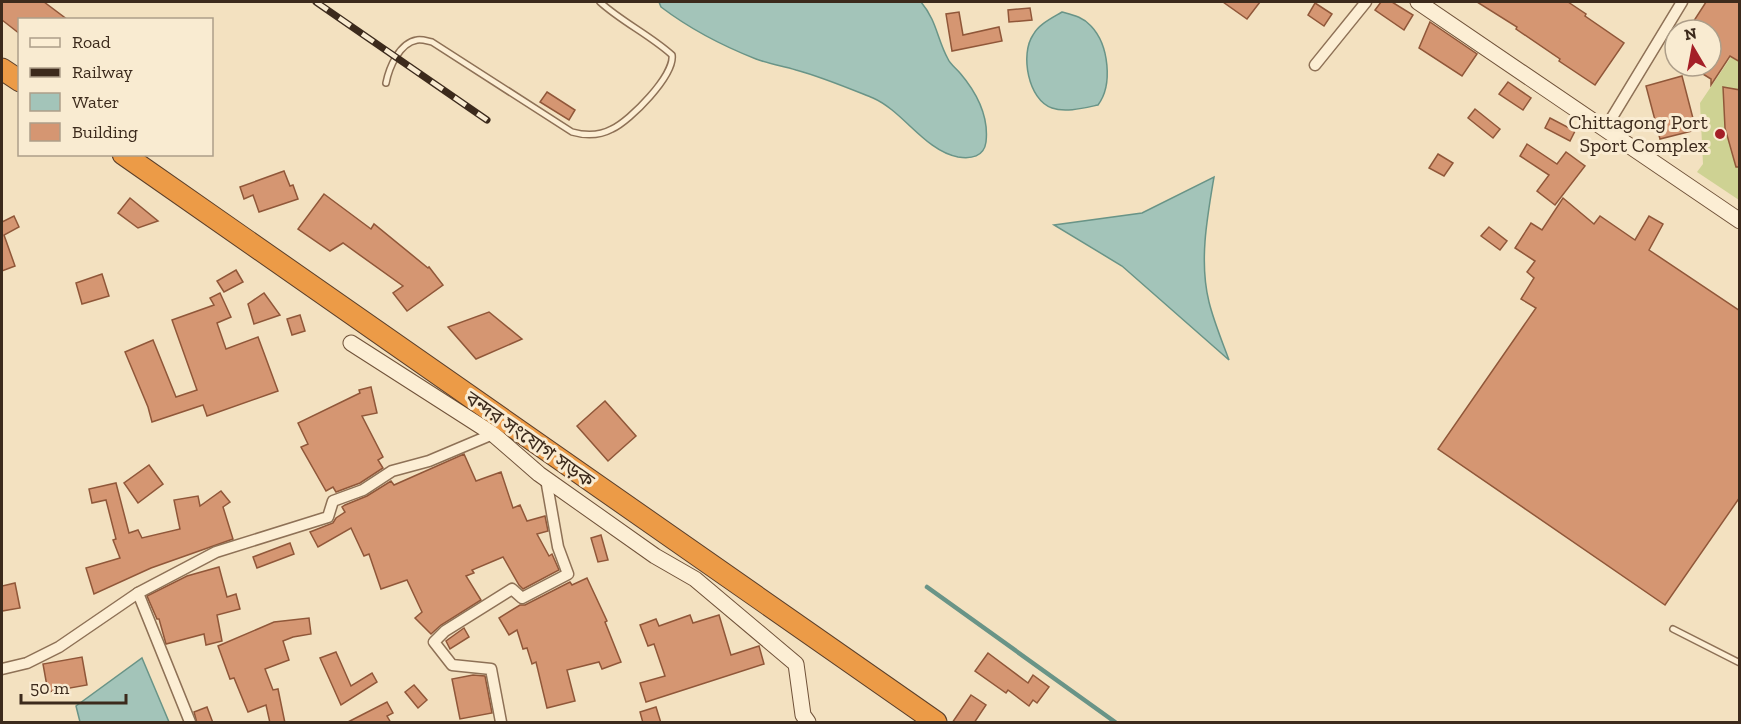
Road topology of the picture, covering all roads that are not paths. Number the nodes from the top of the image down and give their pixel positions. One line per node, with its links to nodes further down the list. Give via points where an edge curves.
1 (600, 2): 8 (lane, via 655,40 672,55 673,61 663,81 626,121 610,130 587,136 572,132 432,42 419,39 402,48 388,71)
2 (1366, 2): 5 (street)
3 (1418, 2): 9 (street)
4 (1682, 2): 9 (street)
5 (1315, 65)
6 (2, 69): 7 (highway)
7 (18, 80)
8 (386, 83)
9 (1605, 129): 11 (street)
10 (126, 156): 22 (highway, বন্দর সংযোগ সড়ক)
11 (1740, 220)
12 (351, 343): 13 (street)
13 (493, 434): 14 (street); 15 (street, via 429,461 392,471 363,490 333,501 328,517 216,552)
14 (546, 479): 20 (street, via 558,547 568,574 522,598 512,589 445,630 434,642 452,665 491,669); 21 (street, via 655,556 695,579 796,664 803,715)
15 (138, 593): 18 (street, via 59,647 27,663); 19 (street)
16 (1673, 629): 17 (lane)
17 (1740, 663)
18 (2, 669)
19 (190, 723)
20 (501, 723)
21 (808, 723)
22 (936, 723)

